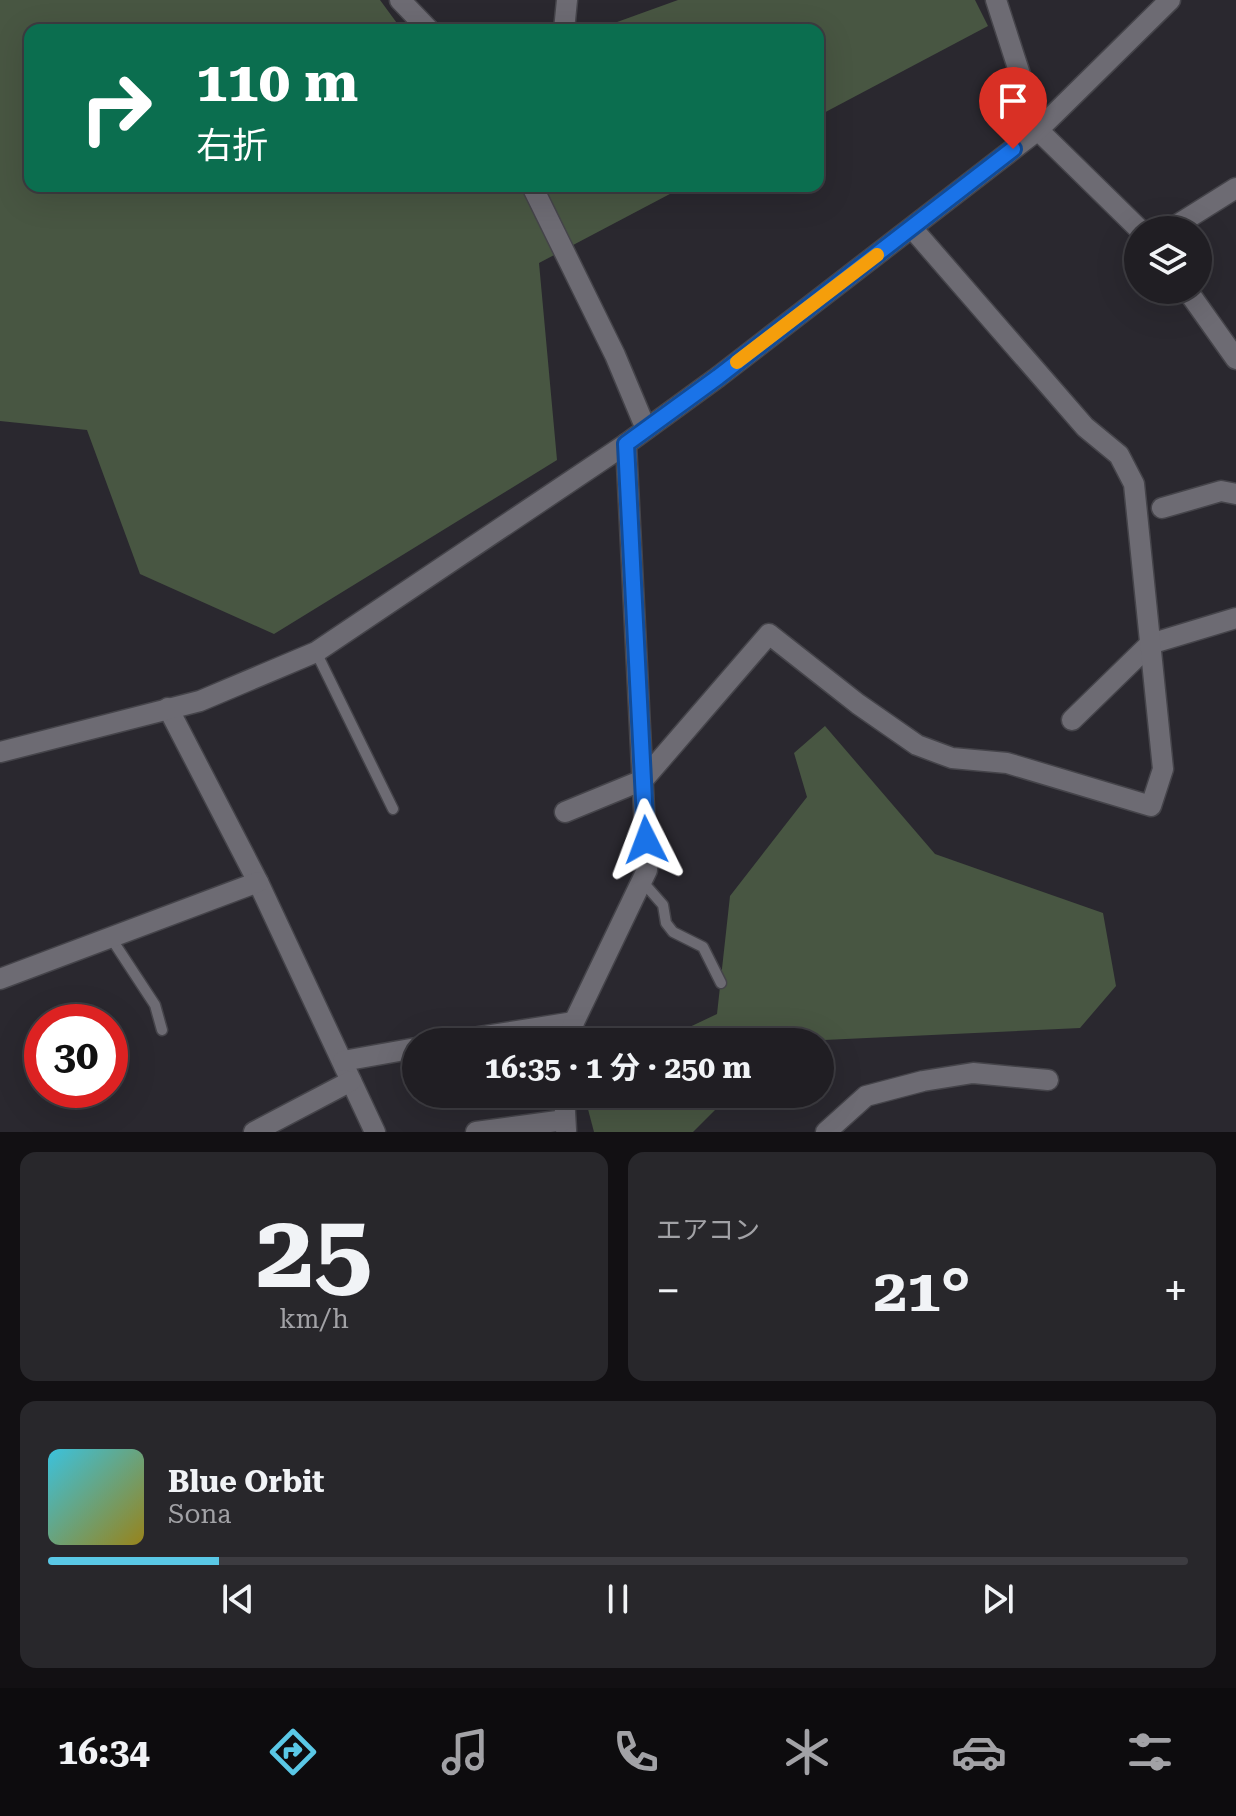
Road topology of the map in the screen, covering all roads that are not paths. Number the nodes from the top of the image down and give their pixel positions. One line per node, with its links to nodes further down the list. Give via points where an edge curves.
1 (400, 0): 5 (street)
2 (567, 0): 6 (street)
3 (996, 0): 7 (street)
4 (1170, 0): 7 (street)
5 (423, 24)
6 (565, 24)
7 (1038, 130): 10 (street); 12 (street)
8 (1236, 188): 11 (street)
9 (536, 192): 15 (street)
10 (1126, 216)
11 (1191, 216)
12 (912, 228): 15 (street); 20 (street, via 1085,427 1119,455 1134,484)
13 (1197, 304): 14 (street)
14 (1236, 359)
15 (646, 429): 16 (street)
16 (626, 444): 21 (street); 25 (street)
17 (1236, 494): 18 (street, via 1221,491)
18 (1162, 508)
19 (1236, 618): 20 (street)
20 (1150, 644): 23 (street); 25 (street, via 1163,769 1151,806 1007,763 952,758 917,745 769,634)
21 (316, 652): 22 (street, via 200,701); 26 (lane)
22 (168, 708): 24 (street); 29 (street)
23 (1072, 720)
24 (0, 752)
25 (643, 780): 27 (street); 28 (street, via 647,870)
26 (393, 809)
27 (565, 812)
28 (642, 881): 32 (lane, via 663,905 673,932 703,947); 33 (street)
29 (258, 882): 30 (street); 36 (street)
30 (111, 938): 31 (street); 34 (lane, via 155,1005)
31 (0, 979)
32 (721, 983)
33 (573, 1028)
34 (162, 1030)
35 (402, 1050): 36 (street)
36 (343, 1061): 38 (street)
37 (1048, 1080): 43 (street, via 973,1073 923,1081 866,1096)
38 (351, 1081): 40 (street); 41 (street)
39 (566, 1126): 42 (street)
40 (254, 1132)
41 (375, 1132)
42 (476, 1132)
43 (826, 1132)

